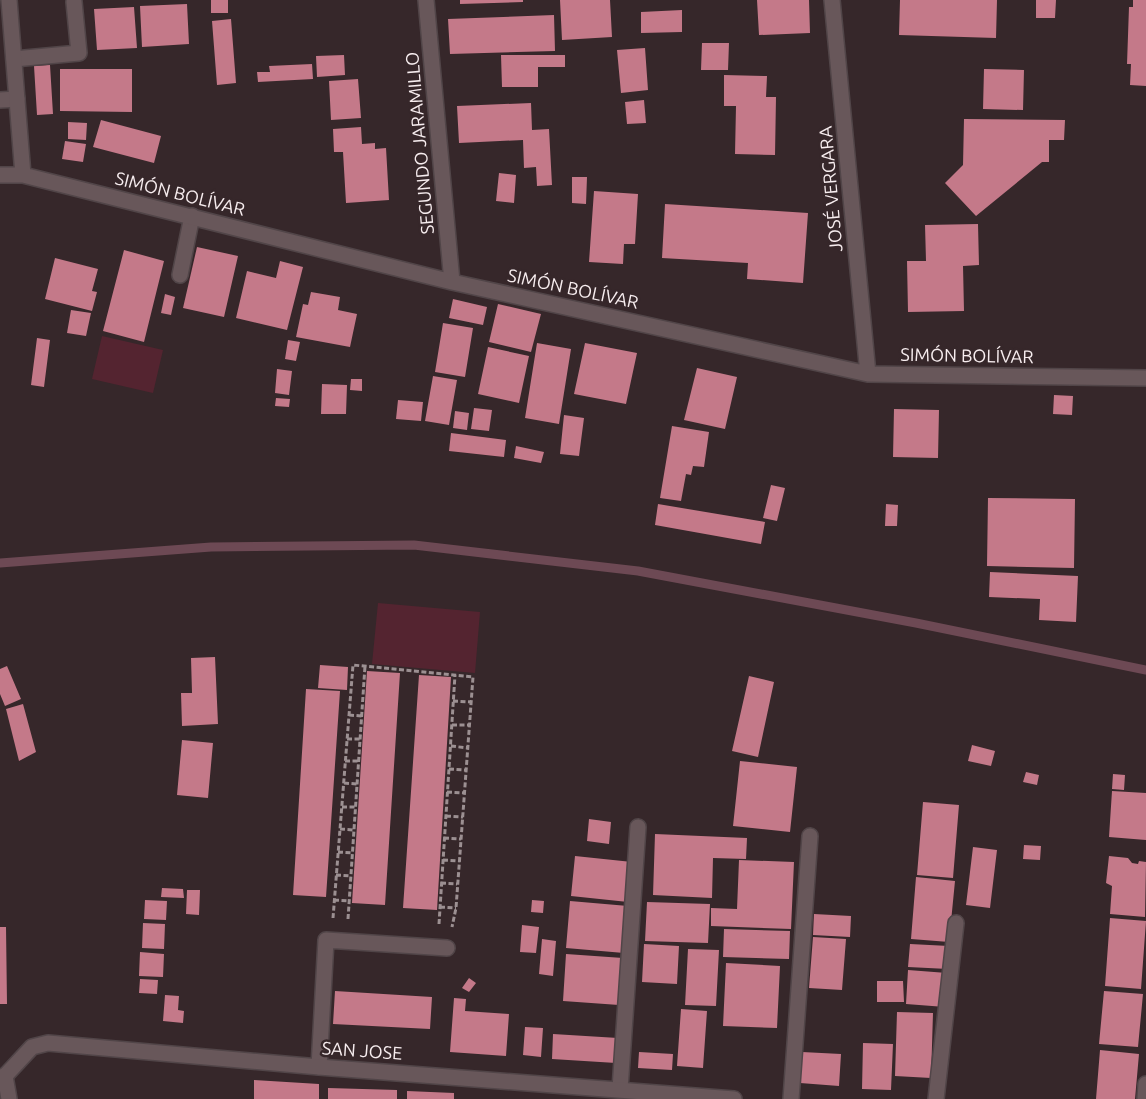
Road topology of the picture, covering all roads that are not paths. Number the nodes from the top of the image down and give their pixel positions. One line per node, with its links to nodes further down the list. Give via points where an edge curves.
1 (9, 0): 5 (street)
2 (426, 0): 12 (street, SEGUNDO JARAMILLO)
3 (832, 0): 13 (street, JOSÉ VERGARA)
4 (74, 2): 5 (street, via 79,53)
5 (14, 59): 6 (street)
6 (17, 98): 7 (street); 9 (street)
7 (0, 100)
8 (0, 175): 9 (street, SIMÓN BOLÍVAR)
9 (23, 175): 10 (street, SIMÓN BOLÍVAR)
10 (192, 216): 11 (street); 12 (street, SIMÓN BOLÍVAR)
11 (180, 275)
12 (452, 282): 13 (street, SIMÓN BOLÍVAR)
13 (868, 374): 14 (street, SIMÓN BOLÍVAR)
14 (1146, 378)
15 (638, 827): 22 (street)
16 (810, 836): 25 (street)
17 (956, 923): 26 (street)
18 (442, 948): 19 (street, via 326,940)
19 (319, 1067): 20 (street, SAN JOSE, via 48,1043 32,1048); 22 (street, SAN JOSE)
20 (2, 1077): 23 (street)
21 (1146, 1084): 27 (street)
22 (620, 1089): 24 (street, SAN JOSE)
23 (10, 1099)
24 (734, 1099)
25 (791, 1099)
26 (936, 1099)
27 (1145, 1099)

